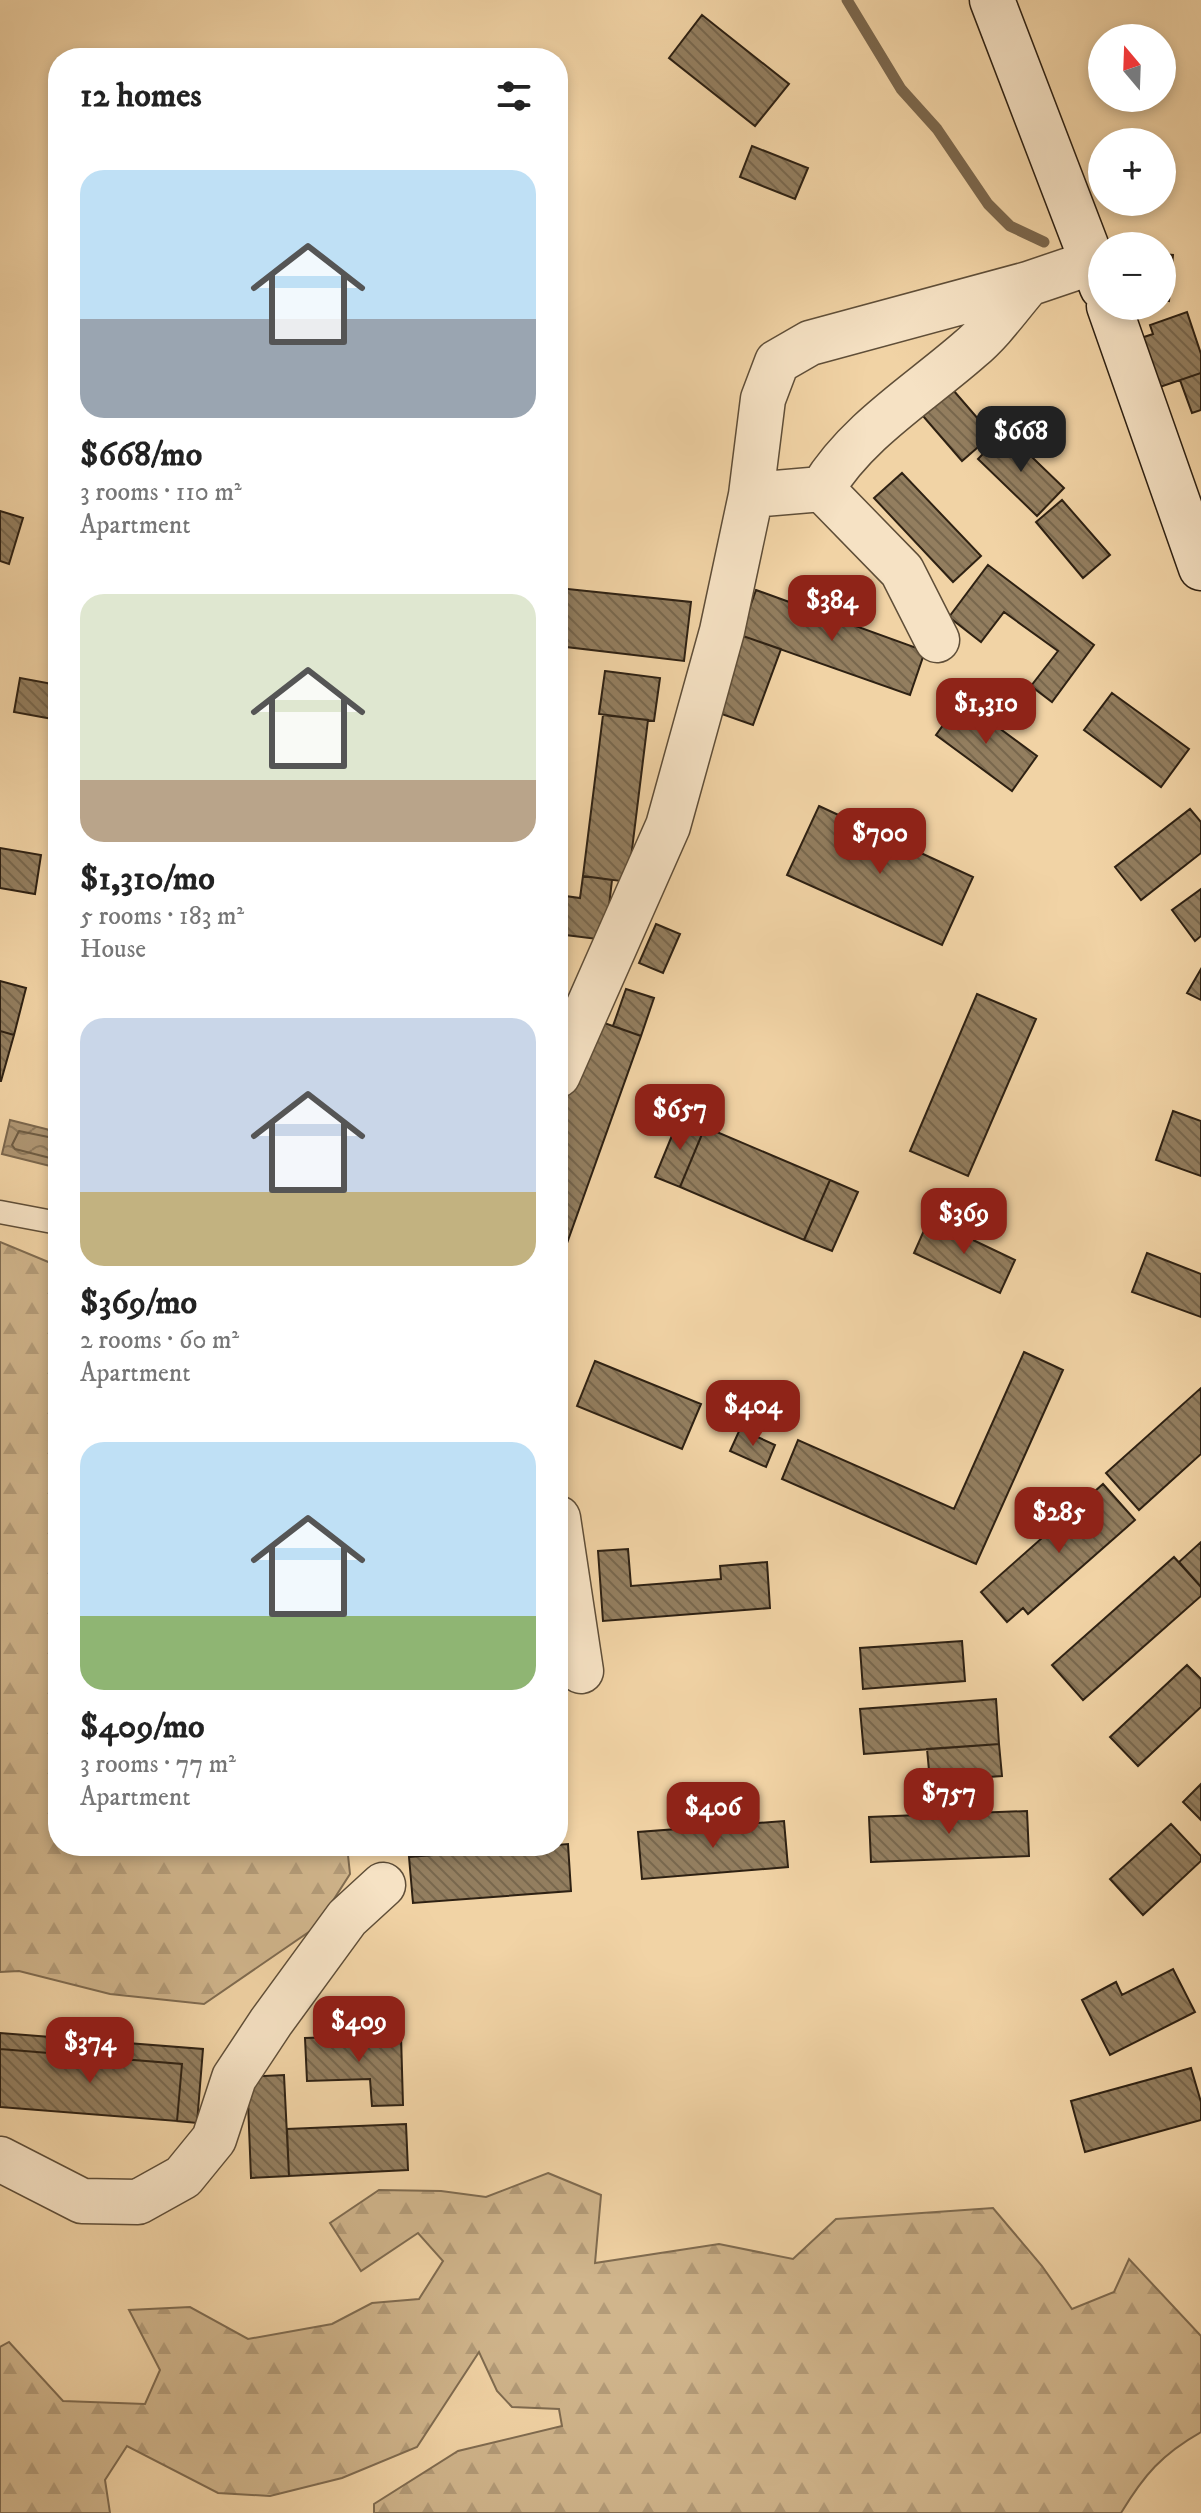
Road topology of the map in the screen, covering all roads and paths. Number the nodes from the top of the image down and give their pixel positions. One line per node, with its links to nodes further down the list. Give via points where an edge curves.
1 (992, 0): 2 (street)
2 (1088, 248)
3 (1088, 275): 4 (street)
4 (1028, 284): 6 (street, via 974,347 887,417 835,467); 7 (street, via 810,343 777,362 763,399)
5 (1114, 320): 8 (street)
6 (822, 489): 7 (street); 9 (street, via 902,571)
7 (751, 495): 10 (street, via 722,631 668,826)
8 (1201, 568)
9 (937, 640)
10 (575, 997): 11 (street)
11 (568, 1029)
12 (0, 1212): 13 (lane)
13 (48, 1221)
14 (568, 1585): 15 (street)
15 (581, 1671)
16 (383, 1885): 17 (street, via 347,1918 271,2022 234,2078 214,2139 183,2177 138,2202 82,2201)
17 (0, 2159)

